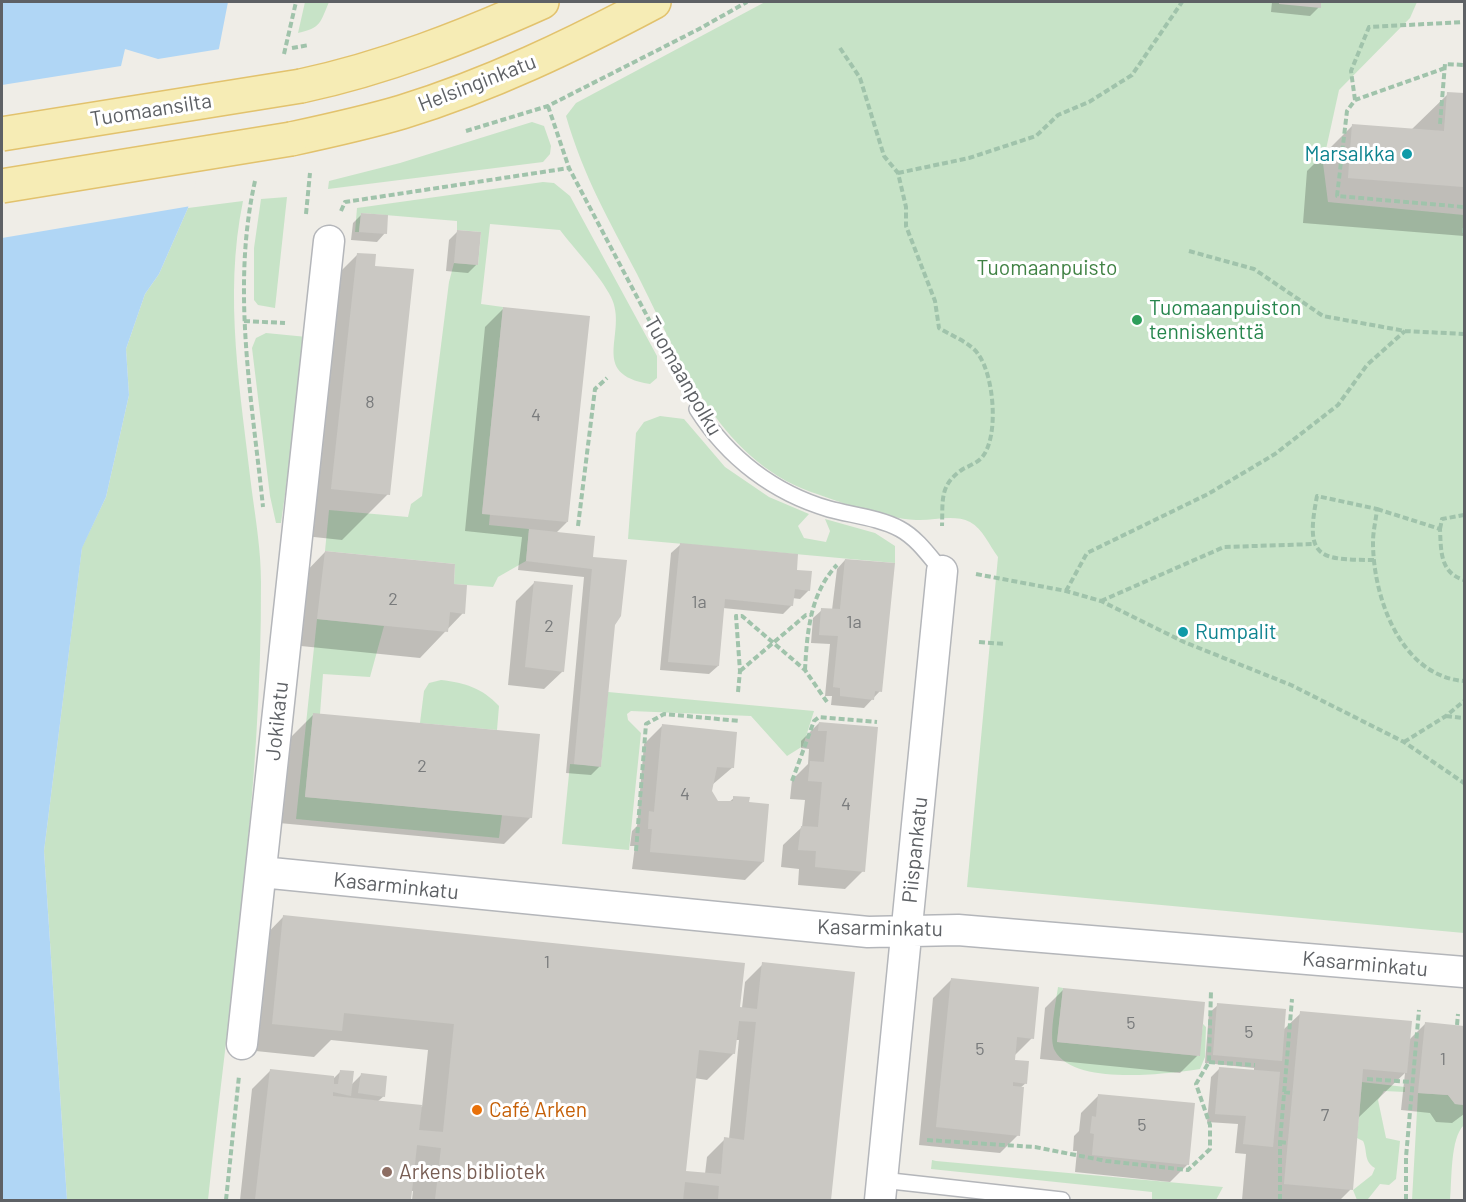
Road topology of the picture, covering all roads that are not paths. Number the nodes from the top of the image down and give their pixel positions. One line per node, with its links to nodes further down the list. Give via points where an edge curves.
1 (542, 2): 3 (main road, Tuomaansilta, bridge, via 477,31 352,75)
2 (654, 2): 4 (main road, Helsinginkatu, bridge, via 537,61 403,111 291,140)
3 (2, 134)
4 (2, 186)
5 (328, 241): 8 (street, Jokikatu)
6 (697, 409): 7 (lane, Tuomaanpolku, via 732,454 762,479 814,504 899,529 914,539)
7 (942, 571): 9 (street, Piispankatu)
8 (261, 872): 9 (street, Kasarminkatu, via 868,932); 11 (street, Jokikatu)
9 (908, 930): 10 (street, Kasarminkatu, via 958,930); 12 (street, Piispankatu)
10 (1464, 972)
11 (242, 1044)
12 (881, 1190): 13 (lane)
13 (1062, 1200)

